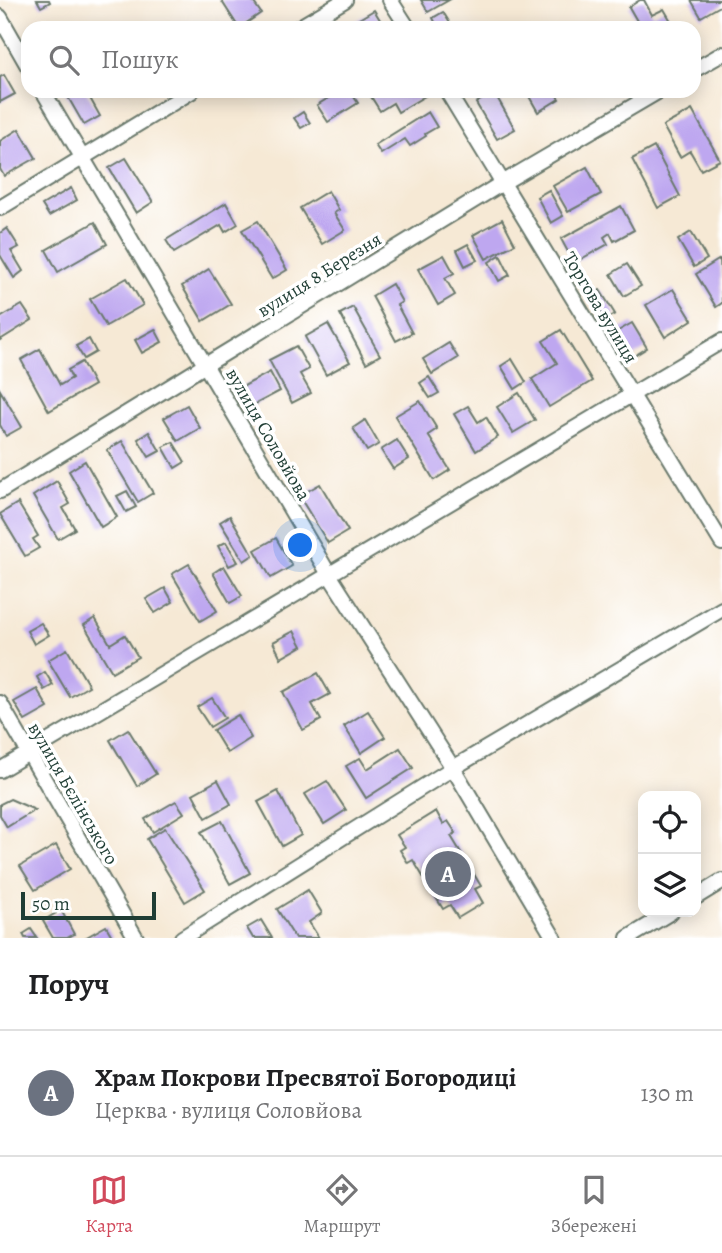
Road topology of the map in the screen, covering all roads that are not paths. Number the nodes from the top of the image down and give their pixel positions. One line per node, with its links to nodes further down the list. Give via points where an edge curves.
1 (345, 0): 4 (street)
2 (390, 0): 5 (street)
3 (0, 17): 6 (street)
4 (310, 21)
5 (404, 21)
6 (21, 54)
7 (722, 54): 8 (street)
8 (701, 66)
9 (47, 98): 13 (street, вулиця Соловйова)
10 (180, 98): 13 (street)
11 (451, 98): 14 (street, Торгова вулиця)
12 (647, 98): 14 (street, вулиця 8 Березня)
13 (81, 158): 15 (street); 17 (street, вулиця Соловйова)
14 (504, 182): 17 (street, вулиця 8 Березня); 18 (street, Торгова вулиця)
15 (0, 208)
16 (722, 341): 18 (street)
17 (206, 366): 19 (street, вулиця 8 Березня); 21 (street, вулиця Соловйова)
18 (631, 396): 20 (street, Торгова вулиця); 21 (street)
19 (0, 491)
20 (722, 543)
21 (330, 576): 24 (street); 25 (street, вулиця Соловйова)
22 (722, 609): 25 (street)
23 (0, 704): 24 (street, вулиця Бєлінського)
24 (30, 754): 26 (street); 30 (street, вулиця Бєлінського)
25 (453, 768): 31 (street); 32 (street, вулиця Соловйова)
26 (0, 770)
27 (722, 881): 28 (street)
28 (701, 894)
29 (663, 917): 33 (street)
30 (135, 938)
31 (182, 938)
32 (554, 938)
33 (628, 938)

